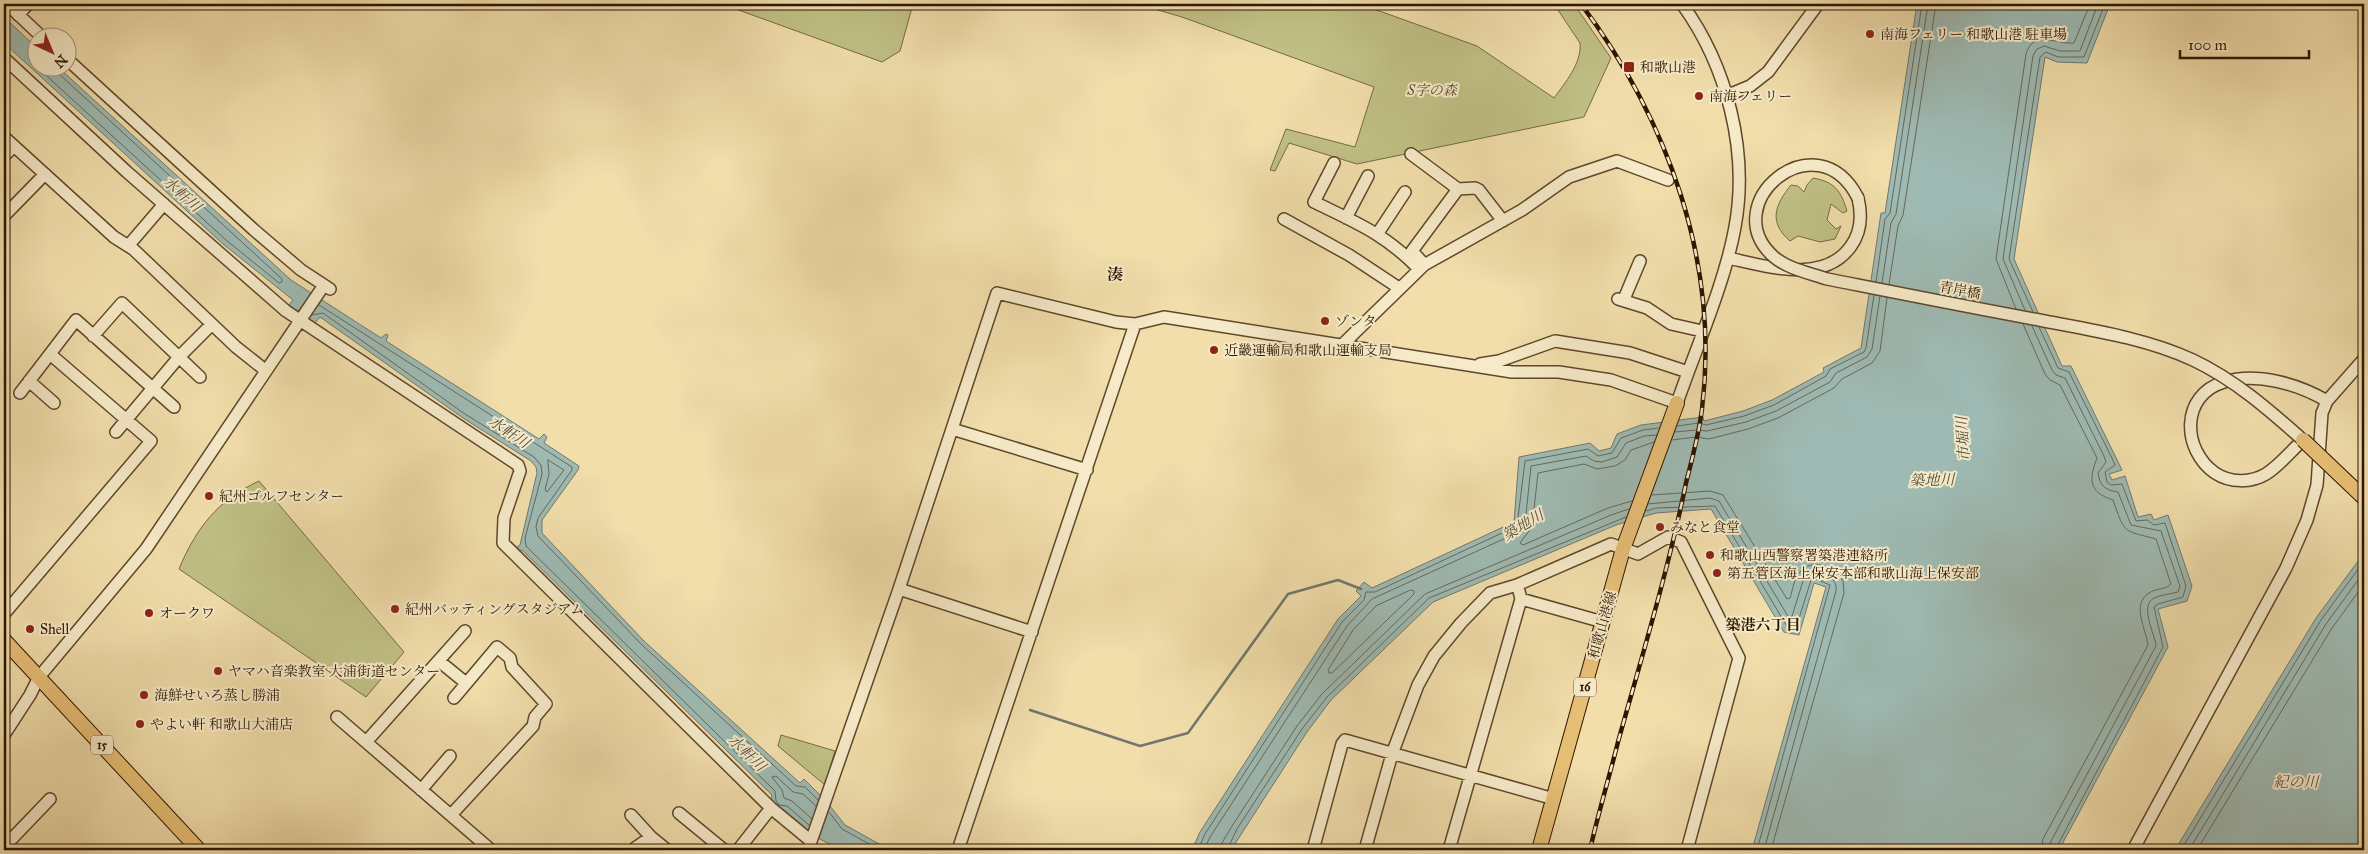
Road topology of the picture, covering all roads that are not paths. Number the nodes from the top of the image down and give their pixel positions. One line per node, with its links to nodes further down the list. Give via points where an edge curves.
1 (7, 4): 5 (street)
2 (28, 4): 5 (street)
3 (1682, 4): 9 (street, via 1706,43)
4 (1818, 4): 9 (street, via 1768,72 1750,86)
5 (18, 15): 6 (street)
6 (32, 28)
7 (4, 58): 20 (street)
8 (78, 69): 31 (street, via 254,230 301,270 328,287)
9 (1726, 96): 27 (street, via 1737,142 1739,172 1737,216)
10 (4, 137): 11 (street)
11 (14, 146): 13 (street); 15 (street)
12 (1411, 154): 18 (street)
13 (4, 156)
14 (1334, 163): 22 (street, via 1313,200)
15 (45, 174): 21 (street); 26 (street)
16 (1368, 176): 22 (street)
17 (1668, 180): 24 (street, via 1613,162 1569,177)
18 (1458, 189): 24 (street, via 1479,190); 29 (street, via 1412,251)
19 (1405, 192): 25 (street)
20 (164, 204): 26 (street); 31 (street, via 286,311)
21 (4, 216)
22 (1346, 218): 25 (street)
23 (1284, 220): 30 (street, via 1349,255)
24 (1503, 221): 29 (street)
25 (1378, 233): 29 (street)
26 (128, 246): 32 (street)
27 (1728, 258): 34 (street); 54 (street, 青岸橋, bridge, via 1784,269 1808,269 1830,264 1848,250 1856,237 1861,215 1858,198 1846,180 1834,171 1812,165 1796,167 1778,176 1765,189 1758,206 1759,235 1768,251 1783,263 1827,279 2163,347 2238,385)
28 (1640, 261): 34 (street, via 1621,299 1646,308 1671,324)
29 (1422, 267): 30 (street)
30 (1399, 288): 36 (street)
31 (302, 318): 41 (street); 79 (street, via 518,465 520,471 504,518 503,543)
32 (212, 324): 38 (street); 41 (street)
33 (1135, 324): 36 (street, via 1164,317); 52 (street, via 997,293); 55 (street)
34 (1702, 331): 42 (street)
35 (93, 336): 37 (street, via 76,320); 38 (street, via 122,303); 45 (street)
36 (1342, 345): 40 (street)
37 (50, 354): 44 (street); 51 (street)
38 (179, 357): 43 (street); 45 (street)
39 (2364, 359): 47 (street)
40 (1468, 365): 42 (street, via 1499,361 1555,341 1630,353); 50 (street, via 1512,372 1559,372 1611,380)
41 (265, 370): 67 (street, via 146,549)
42 (1688, 372): 50 (street)
43 (200, 377)
44 (29, 381): 46 (street); 48 (street)
45 (153, 388): 49 (street); 51 (street)
46 (20, 393)
47 (2327, 401): 54 (street, via 2298,388 2248,378 2223,382 2205,393 2191,416 2192,440 2202,461 2221,477 2239,481 2267,474); 98 (street, via 2322,413 2317,486 2307,520 2282,576)
48 (54, 403)
49 (174, 407)
50 (1674, 409): 57 (main road, 和歌山港線 / 16)
51 (127, 420): 53 (street); 61 (street, via 151,441)
52 (952, 429): 55 (street); 59 (street)
53 (116, 432)
54 (2303, 440): 56 (main road, bridge)
55 (1087, 470): 64 (street)
56 (2364, 498)
57 (1624, 549): 58 (street, via 1611,544); 62 (main road, 和歌山港線 / 16); 97 (street, via 1638,554 1668,537 1681,542 1740,658)
58 (1517, 585): 60 (street); 73 (street, via 1490,593 1434,656 1418,685)
59 (900, 589): 64 (street); 85 (street)
60 (1521, 599): 62 (street); 75 (street)
61 (4, 614)
62 (1603, 622): 78 (main road, 和歌山港線 / 16)
63 (465, 631): 66 (street)
64 (1032, 632): 92 (street)
65 (4, 640): 67 (main road, 15)
66 (439, 660): 68 (street); 72 (street)
67 (39, 677): 71 (street); 86 (main road, 15)
68 (466, 684): 69 (street); 81 (street, via 497,647 510,658 512,667 546,704 534,717 533,726)
69 (454, 698)
70 (337, 717): 72 (street)
71 (4, 735)
72 (366, 742): 76 (street)
73 (1392, 754): 75 (street); 93 (street, via 1345,740); 94 (street)
74 (450, 756): 76 (street)
75 (1470, 775): 78 (street); 95 (street)
76 (421, 790): 81 (street)
77 (50, 799): 84 (street)
78 (1554, 799): 96 (main road, 和歌山港線 / 16)
79 (771, 808): 85 (street); 91 (street)
80 (679, 812): 90 (street)
81 (451, 815): 87 (street)
82 (631, 815): 83 (street)
83 (651, 838): 88 (street, via 634,848); 89 (street)
84 (4, 846)
85 (811, 846)
86 (199, 850)
87 (491, 850)
88 (636, 850)
89 (667, 850)
90 (724, 850)
91 (738, 850)
92 (958, 850)
93 (1313, 850)
94 (1365, 850)
95 (1449, 850)
96 (1538, 850)
97 (1687, 850)
98 (2133, 850)

